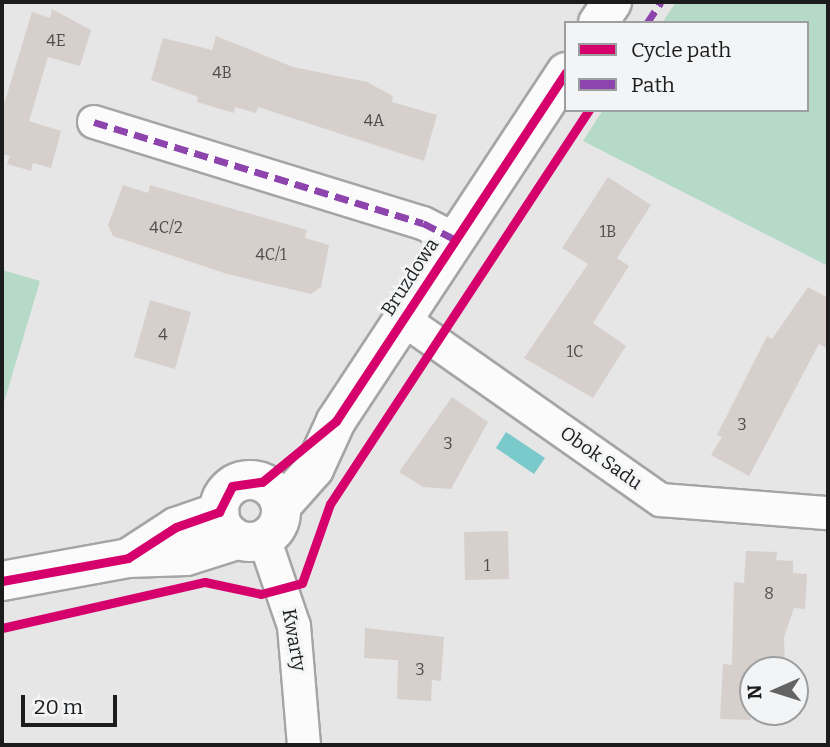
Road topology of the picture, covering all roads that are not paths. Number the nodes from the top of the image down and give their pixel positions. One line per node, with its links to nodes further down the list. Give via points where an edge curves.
1 (612, 2): 2 (street)
2 (599, 21)
3 (564, 75): 5 (street, Bruzdowa)
4 (94, 122): 5 (street, via 423,223)
5 (456, 239): 6 (street, Bruzdowa)
6 (403, 319): 7 (street, Obok Sadu, via 661,500); 8 (street, Bruzdowa, via 336,421 314,469)
7 (828, 513)
8 (253, 516): 9 (street, Bruzdowa, via 176,527 128,558); 10 (street, Kwarty, via 293,626)
9 (2, 581)
10 (304, 745)

